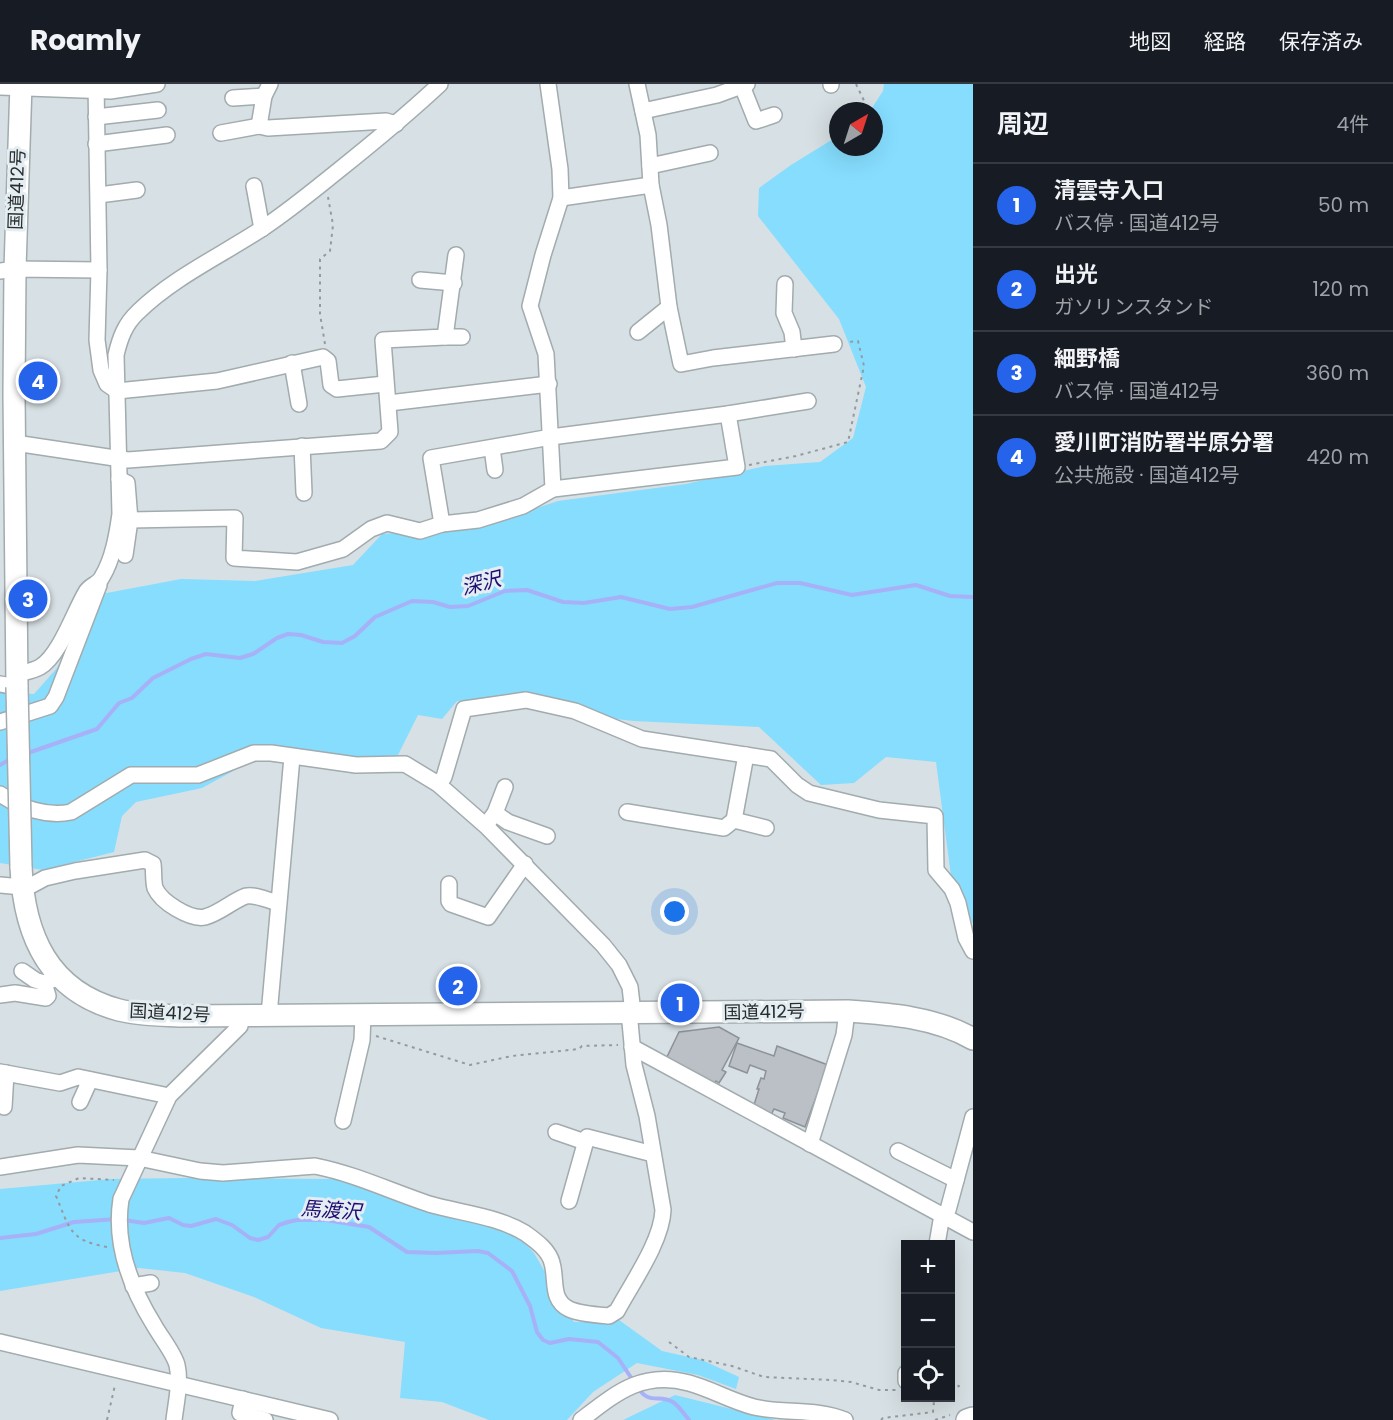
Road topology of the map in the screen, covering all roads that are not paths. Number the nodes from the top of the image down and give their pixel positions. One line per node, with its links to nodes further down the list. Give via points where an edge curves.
1 (157, 84): 7 (street, via 110,91)
2 (439, 84): 14 (street)
3 (548, 84): 25 (street)
4 (637, 84): 11 (street)
5 (744, 85): 11 (street); 12 (street, via 756,121)
6 (14, 86): 7 (street); 28 (highway, 国道412号)
7 (96, 87): 13 (street)
8 (267, 90): 9 (street); 15 (street)
9 (233, 98)
10 (158, 110): 13 (street)
11 (643, 111): 20 (street)
12 (774, 115)
13 (96, 117): 18 (street)
14 (396, 124): 15 (street, via 386,121); 26 (street)
15 (259, 126): 16 (street)
16 (221, 133)
17 (166, 135): 18 (street)
18 (96, 144): 24 (street)
19 (710, 153): 20 (street)
20 (650, 166): 21 (street)
21 (651, 185): 25 (street); 33 (street)
22 (255, 186): 26 (street)
23 (137, 190): 24 (street)
24 (99, 195): 29 (street)
25 (561, 198): 41 (street, via 530,306 546,354)
26 (262, 229): 42 (street, via 165,290 137,313 119,339)
27 (456, 255): 31 (street)
28 (7, 270): 29 (street); 43 (highway, 国道412号)
29 (99, 270): 42 (street, via 98,355 107,384)
30 (420, 280): 31 (street)
31 (454, 283): 35 (street)
32 (785, 284): 38 (street, via 784,313)
33 (669, 307): 34 (street); 38 (street, via 681,364 712,354)
34 (638, 332)
35 (445, 337): 36 (street); 40 (street, via 383,340)
36 (462, 337)
37 (838, 344): 38 (street)
38 (794, 349)
39 (291, 363): 40 (street, via 325,358 331,385 337,389); 42 (street, via 217,381); 46 (street)
40 (385, 384): 45 (street)
41 (549, 384): 45 (street); 48 (street)
42 (117, 391): 52 (street)
43 (7, 394): 49 (highway, 国道412号)
44 (808, 401): 47 (street)
45 (389, 403): 50 (street, via 390,432 381,441)
46 (299, 404)
47 (729, 414): 48 (street); 55 (street, via 737,467)
48 (551, 438): 51 (street); 55 (street)
49 (15, 443): 52 (street); 61 (highway, 国道412号)
50 (302, 446): 52 (street); 56 (street)
51 (492, 448): 53 (street); 58 (street, via 431,458)
52 (117, 459): 54 (street)
53 (495, 470)
54 (119, 478): 57 (street, via 127,483); 60 (street, via 118,530)
55 (553, 489): 58 (street, via 523,506 478,520)
56 (304, 493)
57 (130, 520): 58 (street, via 235,518 234,558 297,562 343,549 371,529 387,524 420,531); 59 (street)
58 (442, 524)
59 (125, 555)
60 (101, 580): 61 (street, via 86,592 48,659); 62 (street, via 50,706)
61 (12, 682): 75 (highway, 国道412号, bridge)
62 (0, 722)
63 (747, 754): 65 (street, via 642,740 575,711 526,700 464,709 444,777); 70 (street); 79 (street, via 771,759 809,793 879,810 936,816 936,870 952,889)
64 (292, 757): 65 (street, via 356,765 405,764); 67 (street, via 254,753 198,775 131,775 71,812 60,814 39,811); 78 (street)
65 (438, 784): 71 (street)
66 (505, 787): 69 (street)
67 (0, 794)
68 (627, 812): 70 (street, via 665,811 724,828)
69 (495, 813): 71 (street); 73 (street)
70 (734, 819): 72 (street)
71 (486, 826): 74 (street)
72 (766, 828)
73 (547, 836)
74 (525, 864): 76 (street, via 495,919 448,902); 84 (street, via 619,965 630,987)
75 (22, 877): 77 (street); 78 (street, via 32,885 75,871 146,860 153,864 155,888 164,899 196,918 206,917 246,896); 81 (highway, 国道412号, via 30,928 48,962)
76 (449, 884)
77 (0, 885)
78 (278, 903): 86 (street)
79 (973, 951)
80 (22, 971): 81 (street, via 35,980)
81 (52, 979): 82 (street, via 46,999 15,993); 85 (highway, 国道412号, via 120,1010 159,1016)
82 (0, 995)
83 (847, 1011): 84 (highway, 国道412号); 88 (highway, 国道412号, via 905,1016); 99 (street, via 844,1035)
84 (633, 1013): 87 (highway, 国道412号); 89 (street)
85 (241, 1016): 86 (highway, 国道412号); 92 (street, via 240,1026)
86 (269, 1016): 87 (highway, 国道412号)
87 (363, 1022): 96 (street)
88 (973, 1039)
89 (632, 1045): 99 (street); 101 (street)
90 (3, 1072): 91 (street, via 60,1083 78,1077); 94 (street)
91 (90, 1080): 92 (street); 93 (street)
92 (169, 1096): 102 (street)
93 (80, 1102)
94 (4, 1107)
95 (973, 1118): 104 (street)
96 (343, 1121)
97 (556, 1132): 98 (street)
98 (588, 1134): 101 (street); 105 (street, via 568,1183)
99 (810, 1144): 106 (street)
100 (898, 1151): 104 (street)
101 (654, 1154): 102 (street, via 663,1221 617,1311 609,1316 569,1309 562,1304 555,1291 548,1254 542,1245 512,1226 315,1166 223,1173)
102 (140, 1158): 103 (street, via 78,1155); 110 (street, via 118,1215)
103 (0, 1167)
104 (956, 1180): 106 (street, via 948,1210)
105 (569, 1201)
106 (942, 1215): 107 (street); 108 (street)
107 (973, 1232)
108 (938, 1240)
109 (151, 1283): 110 (street)
110 (133, 1286): 112 (street, via 177,1364)
111 (0, 1342): 112 (street)
112 (178, 1384): 113 (street); 115 (street)
113 (243, 1400): 116 (street, via 240,1413); 117 (street)
114 (973, 1418): 120 (highway)
115 (174, 1420)
116 (266, 1420)
117 (330, 1420)
118 (581, 1420): 119 (street, via 616,1393 645,1381 671,1379 753,1406 831,1414)
119 (844, 1420)
120 (967, 1420)

